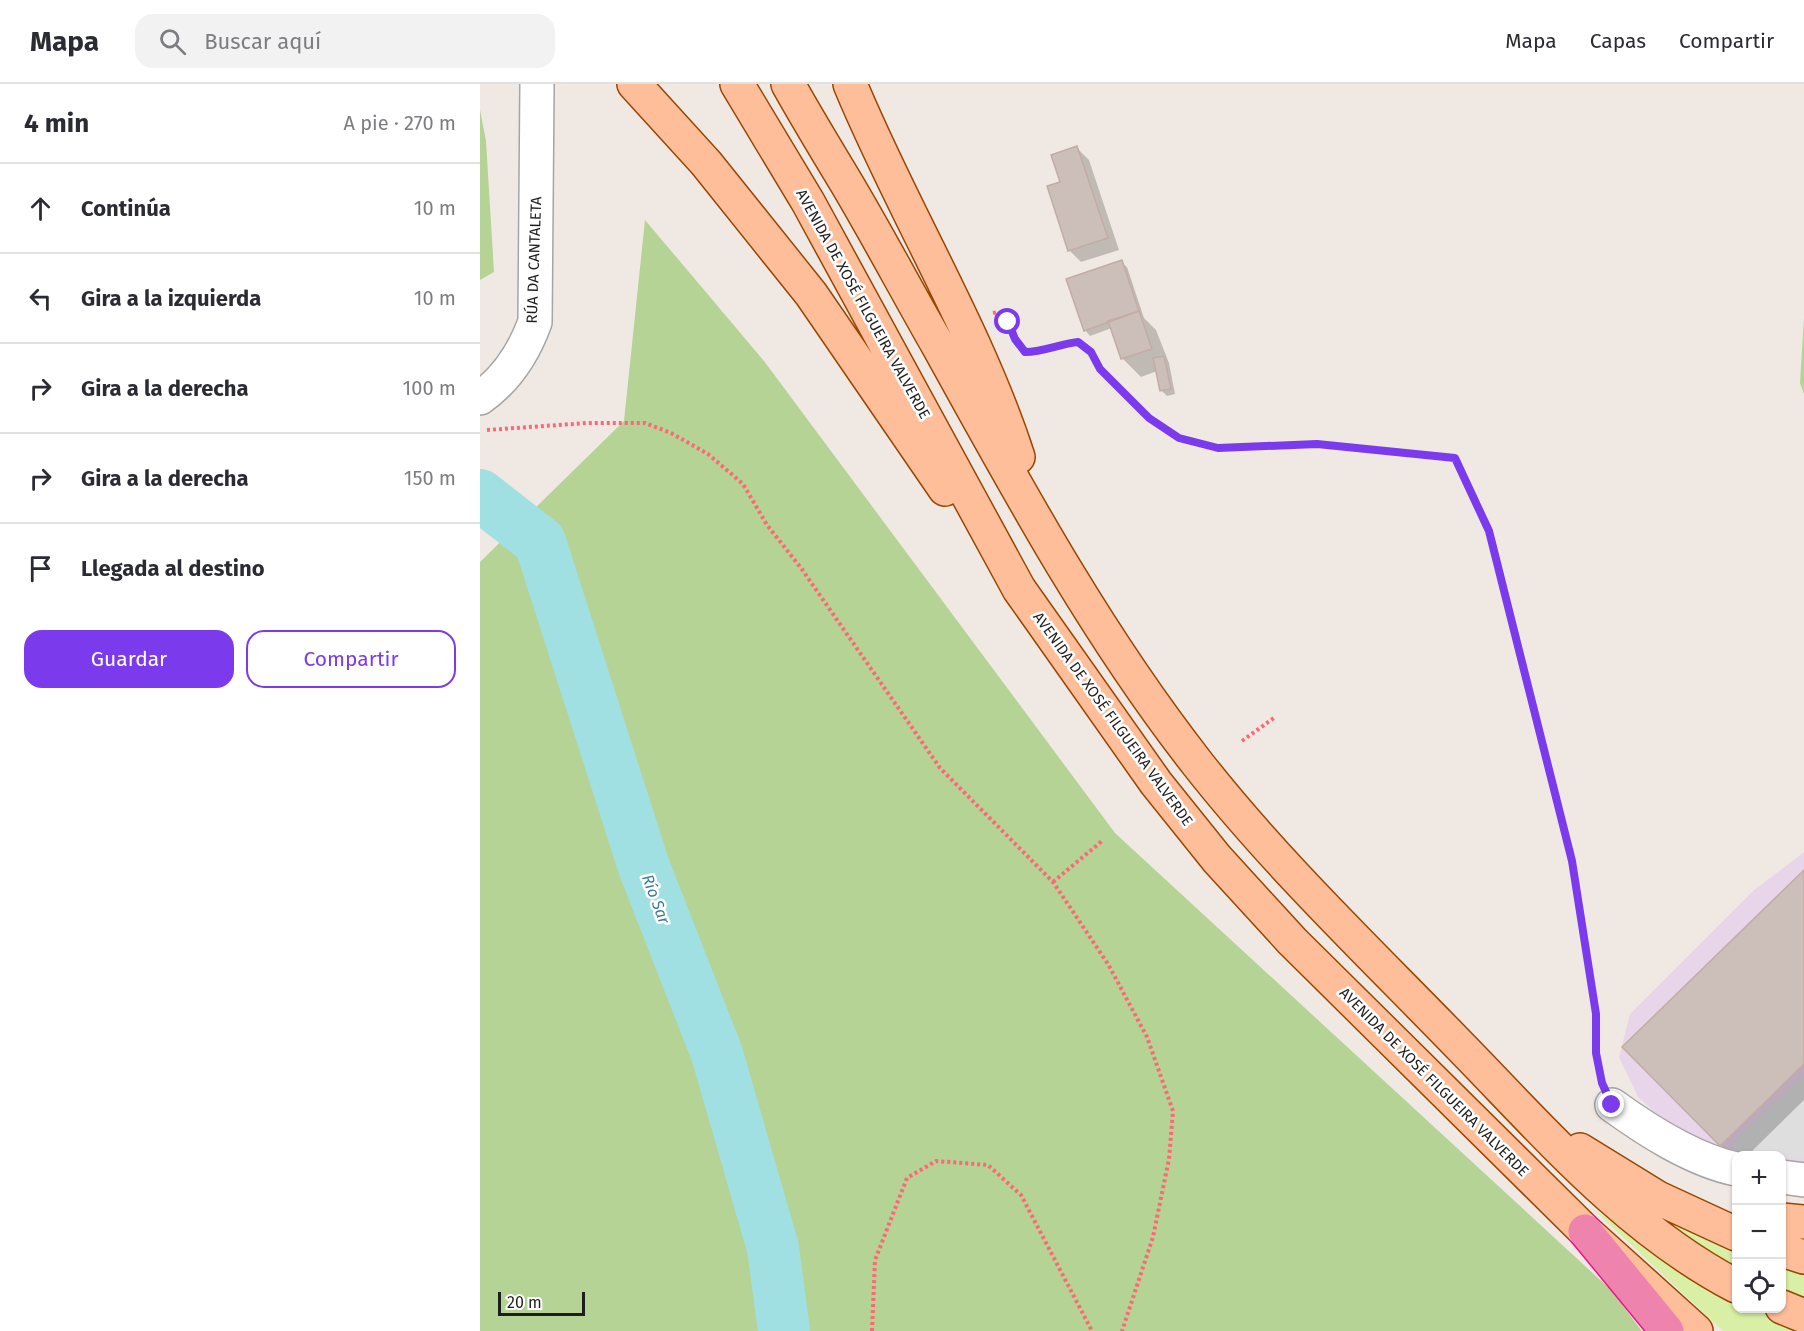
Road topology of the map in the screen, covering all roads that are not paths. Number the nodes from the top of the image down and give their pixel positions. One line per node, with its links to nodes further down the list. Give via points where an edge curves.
1 (634, 84): 8 (main road, via 706,163 811,294 912,444)
2 (737, 84): 8 (main road, AVENIDA DE XOSÉ FILGUEIRA VALVERDE, via 808,202)
3 (788, 84): 7 (main road)
4 (850, 84): 7 (main road, via 992,388)
5 (539, 90): 6 (street, RÚA DA CANTALETA, via 535,322 515,364)
6 (480, 398)
7 (1044, 536): 9 (main road, via 1131,674 1204,772 1261,840)
8 (1019, 589): 18 (main road, AVENIDA DE XOSÉ FILGUEIRA VALVERDE, via 1156,783 1217,859 1292,941)
9 (1511, 1098): 11 (main road); 22 (main road, via 1570,1162 1634,1217 1711,1273)
10 (1612, 1105): 12 (street, via 1689,1151)
11 (1608, 1167): 15 (main road); 19 (main road, via 1658,1198)
12 (1732, 1167)
13 (1786, 1178): 14 (street)
14 (1804, 1180)
15 (1732, 1210)
16 (1786, 1220): 17 (main road)
17 (1804, 1222)
18 (1585, 1231): 25 (highway); 26 (main road, AVENIDA DE XOSÉ FILGUEIRA VALVERDE)
19 (1732, 1232)
20 (1786, 1251): 21 (main road)
21 (1804, 1257)
22 (1732, 1284)
23 (1786, 1309): 24 (main road)
24 (1804, 1316)
25 (1667, 1331)
26 (1696, 1331)

